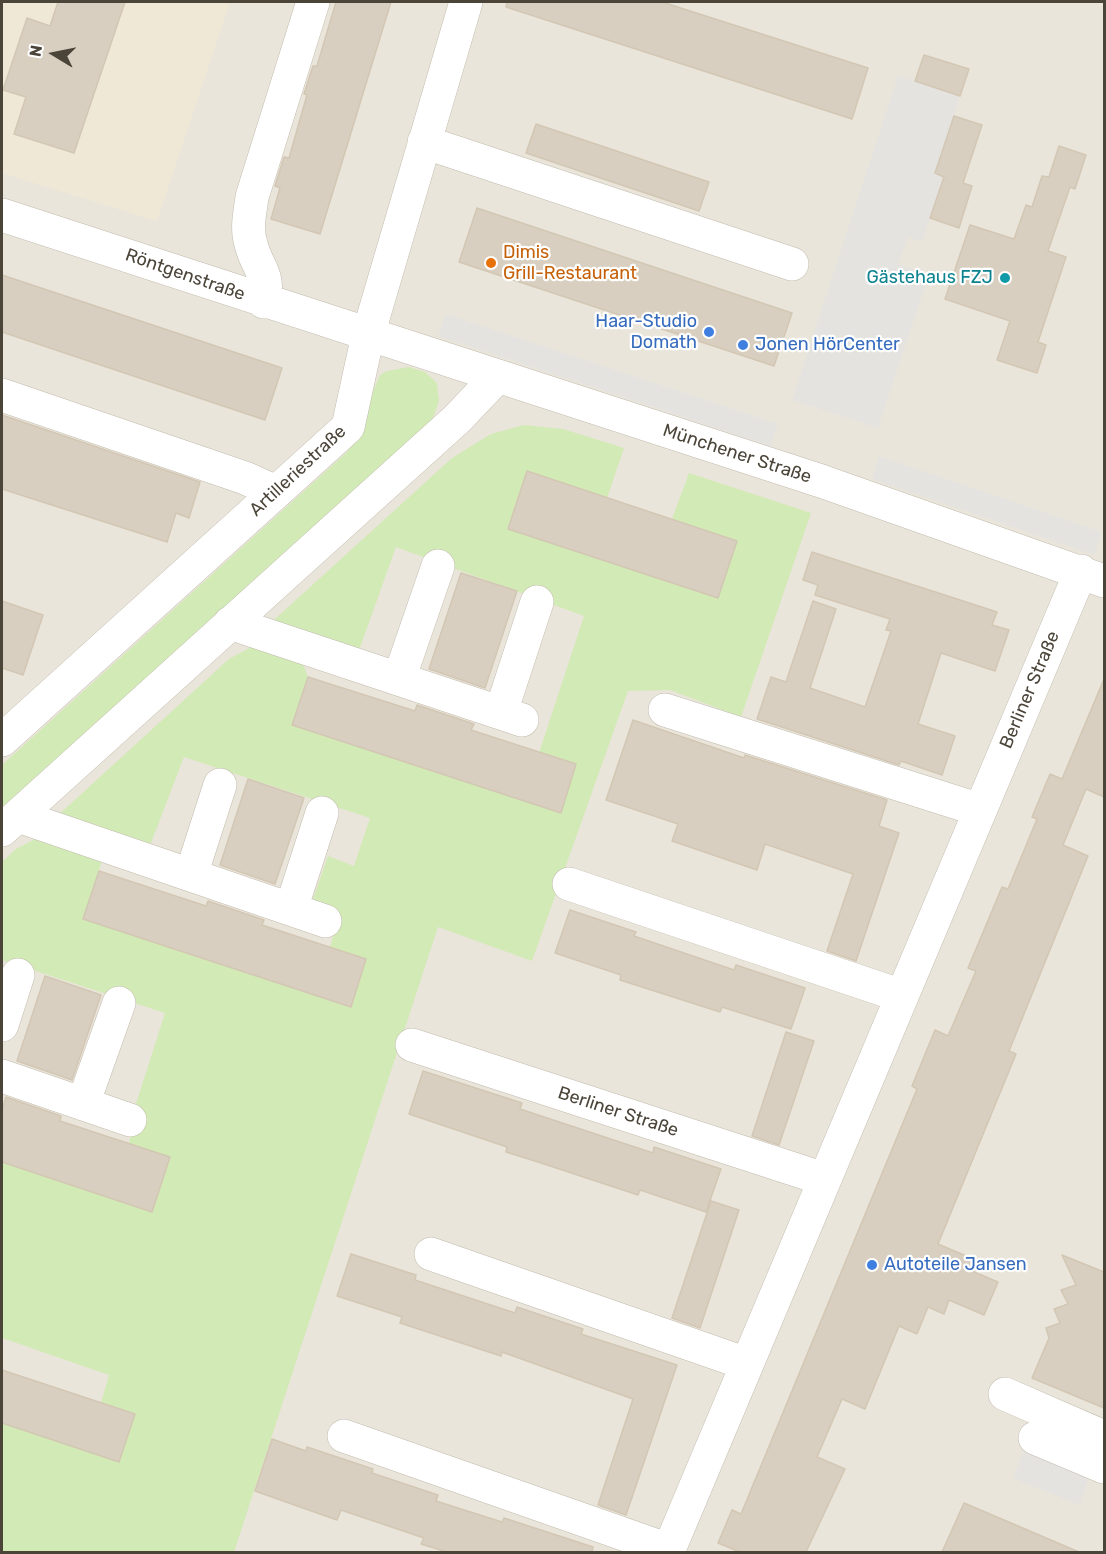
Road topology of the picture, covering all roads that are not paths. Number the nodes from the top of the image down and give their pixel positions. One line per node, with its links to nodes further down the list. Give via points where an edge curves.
1 (313, 2): 6 (street, via 252,197 248,228 267,284)
2 (466, 2): 3 (street, Artilleriestraße)
3 (424, 142): 5 (street); 7 (street, Artilleriestraße)
4 (2, 215): 6 (street, Röntgenstraße)
5 (792, 264)
6 (264, 302): 7 (street, Röntgenstraße)
7 (368, 334): 8 (street, Münchener Straße); 10 (street, Artilleriestraße, via 348,428)
8 (497, 376): 12 (street, Münchener Straße, via 814,479); 14 (street, via 457,419)
9 (2, 395): 10 (street)
10 (276, 492): 17 (street, Artilleriestraße)
11 (438, 566): 15 (street)
12 (1093, 576): 19 (street, Berliner Straße)
13 (537, 602): 15 (street, via 511,716)
14 (230, 623): 15 (street); 21 (street)
15 (399, 679)
16 (665, 710): 19 (street)
17 (2, 740)
18 (220, 785): 22 (street)
19 (980, 810): 27 (street, Berliner Straße)
20 (322, 813): 24 (street)
21 (10, 823): 22 (street)
22 (191, 875): 24 (street)
23 (569, 884): 27 (street)
24 (291, 909): 25 (street)
25 (325, 921)
26 (18, 975): 29 (street)
27 (902, 996): 34 (street, Berliner Straße)
28 (119, 1003): 32 (street)
29 (2, 1025)
30 (412, 1045): 34 (street, Berliner Straße)
31 (2, 1076): 32 (street)
32 (83, 1104): 33 (street)
33 (130, 1120)
34 (824, 1179): 36 (street, Berliner Straße)
35 (431, 1254): 36 (street)
36 (747, 1364): 42 (street, Berliner Straße)
37 (1005, 1394): 39 (street)
38 (344, 1436): 42 (street, Berliner Straße)
39 (1104, 1437)
40 (1035, 1438): 41 (street)
41 (1104, 1467)
42 (668, 1551)

